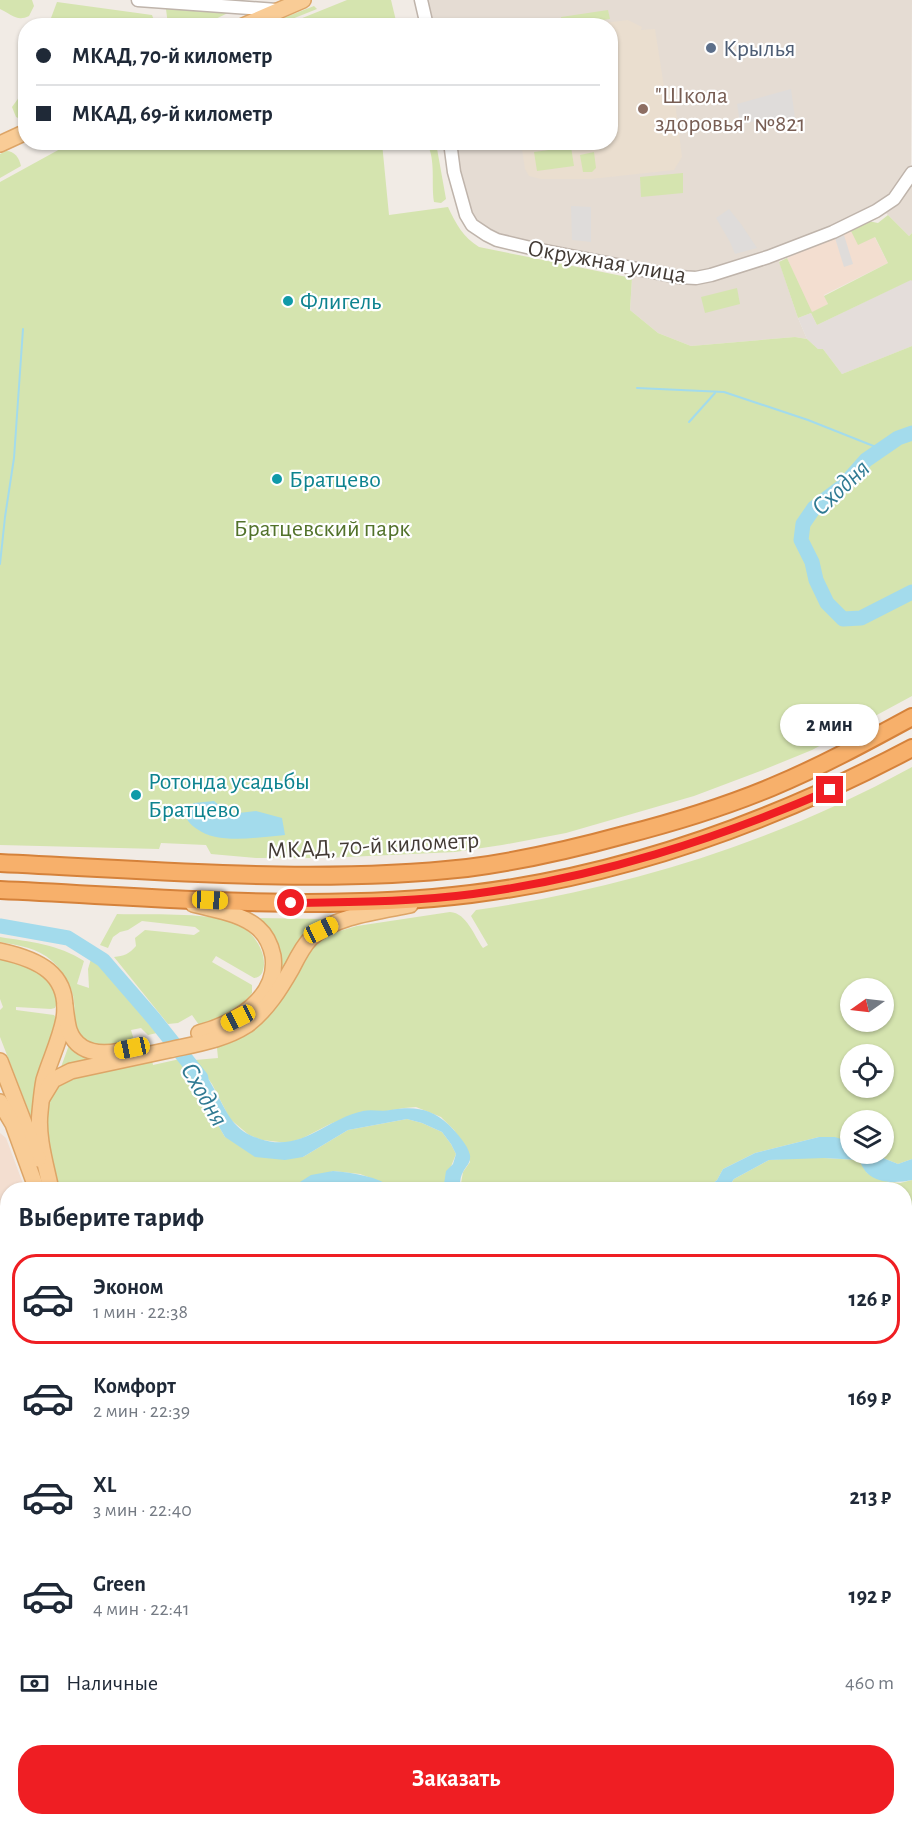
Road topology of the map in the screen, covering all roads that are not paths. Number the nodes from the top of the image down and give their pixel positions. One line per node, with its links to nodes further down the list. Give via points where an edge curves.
1 (138, 0): 4 (street)
2 (303, 0): 4 (main road)
3 (421, 0): 6 (street)
4 (277, 10): 5 (main road)
5 (260, 18)
6 (425, 18)
7 (18, 136): 8 (main road)
8 (0, 144)
9 (451, 150): 10 (street, Окружная улица, via 466,215 472,225 487,235 535,249 696,278 768,257 833,232 894,198)
10 (912, 173)
11 (912, 717): 13 (highway, МКАД, 70-й километр, via 773,786 689,817 532,858 409,873 292,876)
12 (912, 748): 15 (highway, via 785,810 697,843 591,872)
13 (0, 863)
14 (0, 890): 16 (highway)
15 (454, 896): 16 (highway, via 291,903); 19 (main road, via 356,917 321,930 310,938 265,1009 247,1025 227,1035)
16 (170, 898): 19 (main road, via 248,921 260,929 272,952 272,977 255,1004 238,1018)
17 (0, 951): 18 (main road, via 33,959 48,970 61,988)
18 (65, 1006): 20 (main road, via 72,1036 85,1050 103,1054); 23 (main road)
19 (194, 1040): 20 (main road)
20 (155, 1048): 23 (main road, via 59,1075)
21 (0, 1061): 27 (main road)
22 (0, 1091): 25 (main road)
23 (42, 1098): 28 (main road, via 40,1130)
24 (0, 1102): 25 (main road)
25 (13, 1124): 26 (main road)
26 (34, 1182)
27 (47, 1182)
28 (49, 1182)

